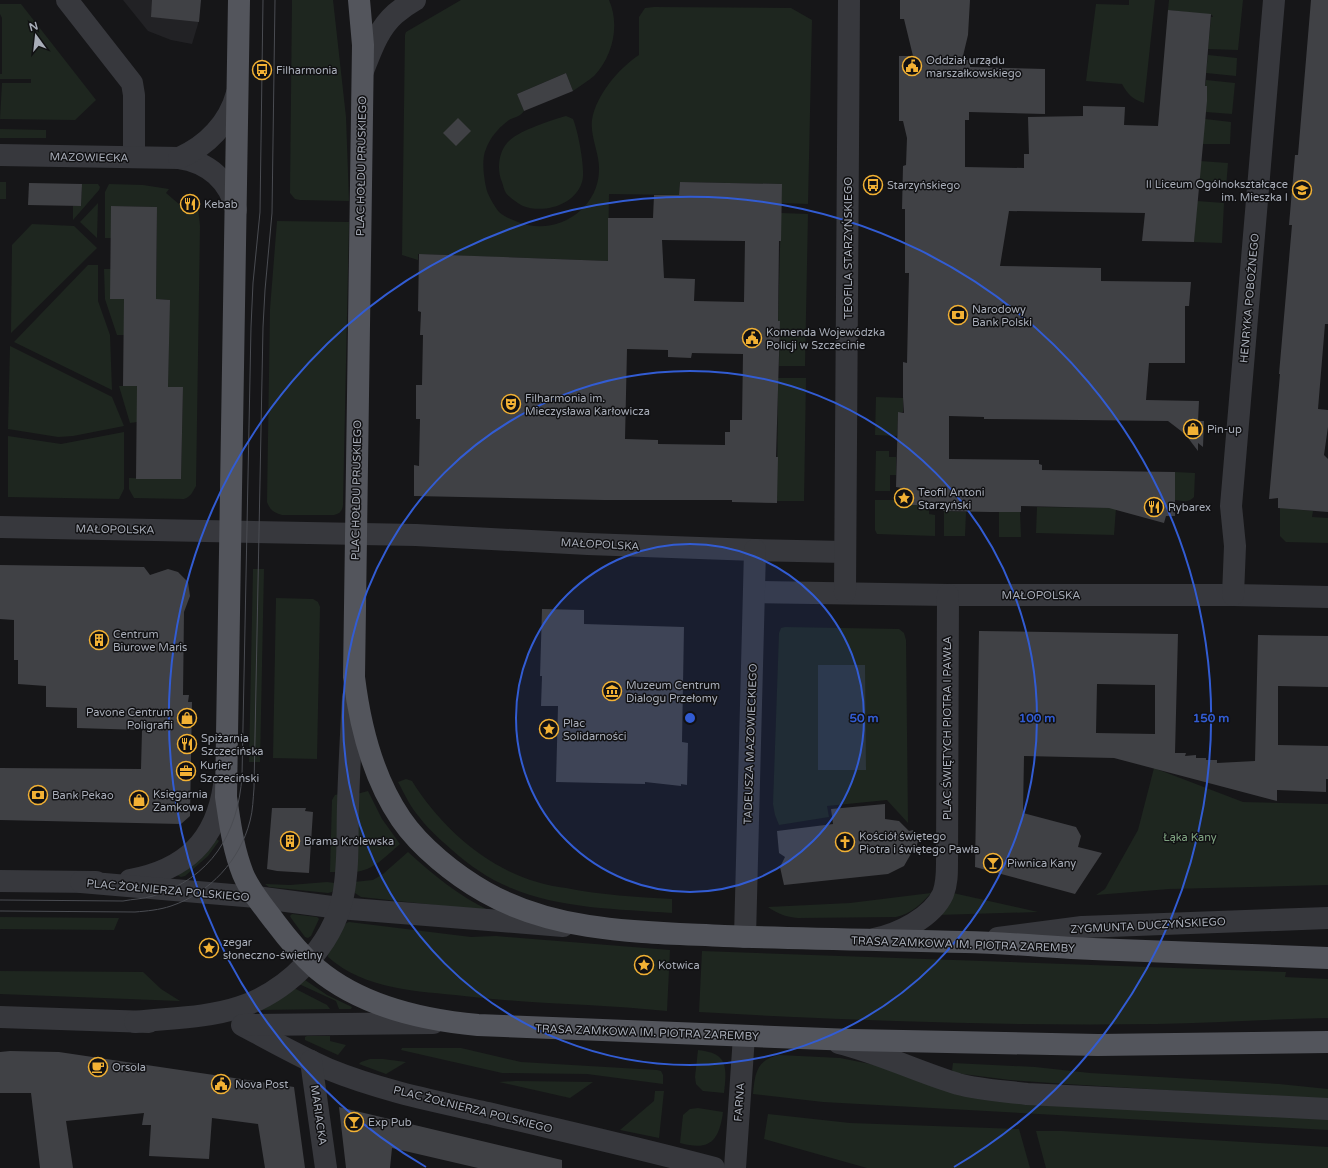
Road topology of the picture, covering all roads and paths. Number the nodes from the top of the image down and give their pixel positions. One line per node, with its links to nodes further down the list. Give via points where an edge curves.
1 (67, 0): 10 (street, via 132,83)
2 (239, 0): 8 (main road)
3 (359, 0): 7 (main road, PLAC HOŁDU PRUSKIEGO)
4 (415, 0): 7 (street, via 386,24)
5 (849, 0): 17 (street, TEOFILA STARZYŃSKIEGO)
6 (1274, 0): 21 (street, HENRYKA POBOŻNEGO, via 1231,506 1236,546)
7 (362, 71): 15 (main road, PLAC HOŁDU PRUSKIEGO)
8 (237, 93): 11 (street, MAZOWIECKA, via 230,113 218,130 195,150); 12 (main road)
9 (0, 156): 10 (street, MAZOWIECKA)
10 (134, 157): 11 (street, MAZOWIECKA)
11 (179, 158): 12 (street, MAZOWIECKA, via 204,165 218,174 231,195)
12 (236, 210): 14 (main road)
13 (0, 527): 14 (street, MAŁOPOLSKA)
14 (231, 531): 15 (street, PLAC HOŁDU PRUSKIEGO); 24 (main road)
15 (356, 534): 16 (street, MAŁOPOLSKA); 23 (main road, PLAC HOŁDU PRUSKIEGO)
16 (755, 550): 17 (street, MAŁOPOLSKA); 18 (street, TADEUSZA MAZOWIECKIEGO)
17 (845, 552): 19 (street, TEOFILA STARZYŃSKIEGO)
18 (754, 592): 19 (street, MAŁOPOLSKA); 31 (street, TADEUSZA MAZOWIECKIEGO)
19 (845, 592): 20 (street, MAŁOPOLSKA)
20 (948, 594): 21 (street, MAŁOPOLSKA); 32 (street, PLAC ŚWIĘTYCH PIOTRA I PAWŁA, via 946,884 936,904 918,921 895,933)
21 (1233, 595): 22 (street, MAŁOPOLSKA)
22 (1328, 597)
23 (354, 677): 28 (street, PLAC HOŁDU PRUSKIEGO, via 346,878); 30 (main road, TRASA ZAMKOWA IM. PIOTRA ZAREMBY, via 360,720 376,768 394,808 419,841 454,872 503,902 555,920)
24 (226, 754): 26 (street, PLAC ŻOŁNIERZA POLSKIEGO, via 224,783 218,811 208,833 192,853 168,869 143,878 118,882); 27 (main road, PLAC ŻOŁNIERZA POLSKIEGO, via 226,797 236,853 246,880)
25 (0, 881): 26 (street, PLAC ŻOŁNIERZA POLSKIEGO)
26 (81, 882): 27 (street, PLAC ŻOŁNIERZA POLSKIEGO)
27 (256, 897): 28 (street, PLAC ŻOŁNIERZA POLSKIEGO); 35 (main road, PLAC ŻOŁNIERZA POLSKIEGO)
28 (339, 908): 30 (street, TRASA ZAMKOWA IM. PIOTRA ZAREMBY); 35 (street, PLAC ŻOŁNIERZA POLSKIEGO, via 325,939)
29 (1328, 918): 33 (street, ZYGMUNTA DUCZYŃSKIEGO, via 1082,927)
30 (598, 929): 31 (main road, TRASA ZAMKOWA IM. PIOTRA ZAREMBY)
31 (745, 937): 32 (main road, TRASA ZAMKOWA IM. PIOTRA ZAREMBY)
32 (871, 940): 33 (main road, TRASA ZAMKOWA IM. PIOTRA ZAREMBY)
33 (969, 942): 34 (main road, TRASA ZAMKOWA IM. PIOTRA ZAREMBY)
34 (1328, 958)
35 (308, 961): 37 (street, PLAC ŻOŁNIERZA POLSKIEGO, via 274,990 238,1007 206,1014); 39 (main road, PLAC ŻOŁNIERZA POLSKIEGO, via 326,976 383,1006 419,1016)
36 (0, 1017): 37 (street, PLAC ŻOŁNIERZA POLSKIEGO)
37 (135, 1022): 38 (street, PLAC ŻOŁNIERZA POLSKIEGO)
38 (242, 1025): 39 (street, PLAC ŻOŁNIERZA POLSKIEGO); 43 (street, PLAC ŻOŁNIERZA POLSKIEGO)
39 (478, 1025): 40 (main road, TRASA ZAMKOWA IM. PIOTRA ZAREMBY)
40 (744, 1036): 41 (main road, TRASA ZAMKOWA IM. PIOTRA ZAREMBY); 47 (street, FARNA)
41 (816, 1038): 42 (main road, TRASA ZAMKOWA IM. PIOTRA ZAREMBY, via 1098,1045); 44 (street, TRASA ZAMKOWA IM. PIOTRA ZAREMBY, via 857,1047 959,1084 991,1090)
42 (1328, 1042)
43 (312, 1062): 45 (street, MARIACKA); 46 (street, PLAC ŻOŁNIERZA POLSKIEGO, via 366,1083 426,1099)
44 (1328, 1109)
45 (326, 1168)
46 (714, 1168)
47 (734, 1168)

